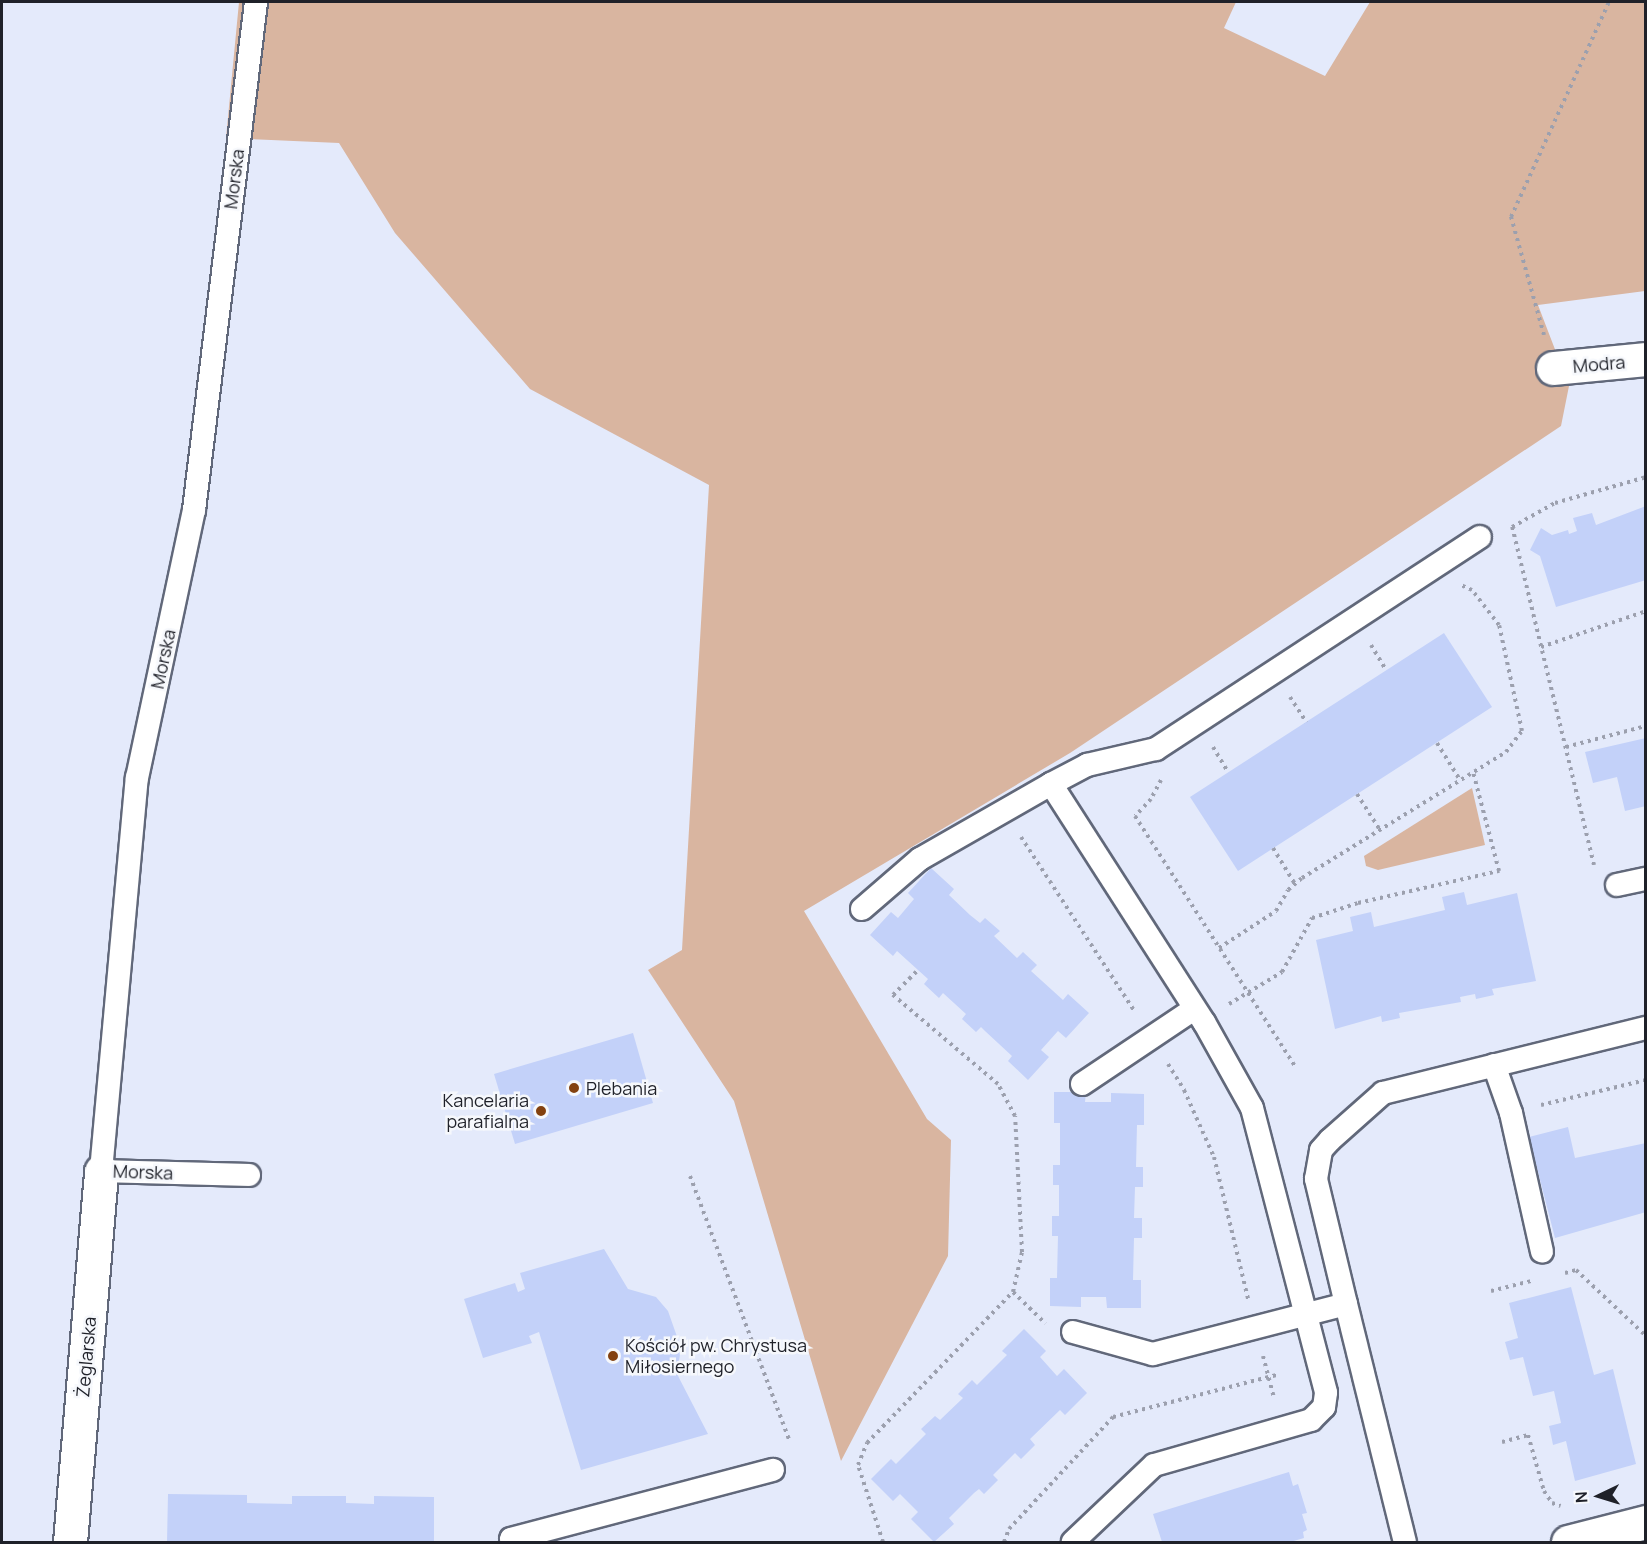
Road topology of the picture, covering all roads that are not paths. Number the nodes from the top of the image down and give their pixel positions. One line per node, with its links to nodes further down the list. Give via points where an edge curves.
1 (256, 2): 13 (lane, Morska, via 194,510 137,778)
2 (1646, 359): 3 (street, Modra)
3 (1553, 368)
4 (1480, 537): 5 (lane, via 1156,749 1087,765)
5 (1051, 784): 8 (lane, via 1002,809 904,870); 9 (lane)
6 (1646, 879): 7 (lane)
7 (1617, 885)
8 (862, 909)
9 (1199, 1015): 12 (lane); 17 (lane, via 1252,1108)
10 (1646, 1028): 11 (lane)
11 (1494, 1065): 15 (lane, via 1511,1113); 16 (lane, via 1383,1093 1321,1150 1316,1179)
12 (1082, 1084)
13 (101, 1171): 14 (lane, Morska); 21 (street, Żeglarska)
14 (249, 1175)
15 (1542, 1252)
16 (1346, 1304): 17 (lane); 24 (lane)
17 (1305, 1314): 18 (lane, via 1153,1354); 23 (lane, via 1326,1393 1324,1407 1311,1420 1154,1465)
18 (1073, 1332)
19 (773, 1470): 22 (lane, via 511,1539)
20 (1646, 1522): 25 (street)
21 (70, 1542)
22 (512, 1542)
23 (1073, 1542)
24 (1405, 1542)
25 (1568, 1542)

